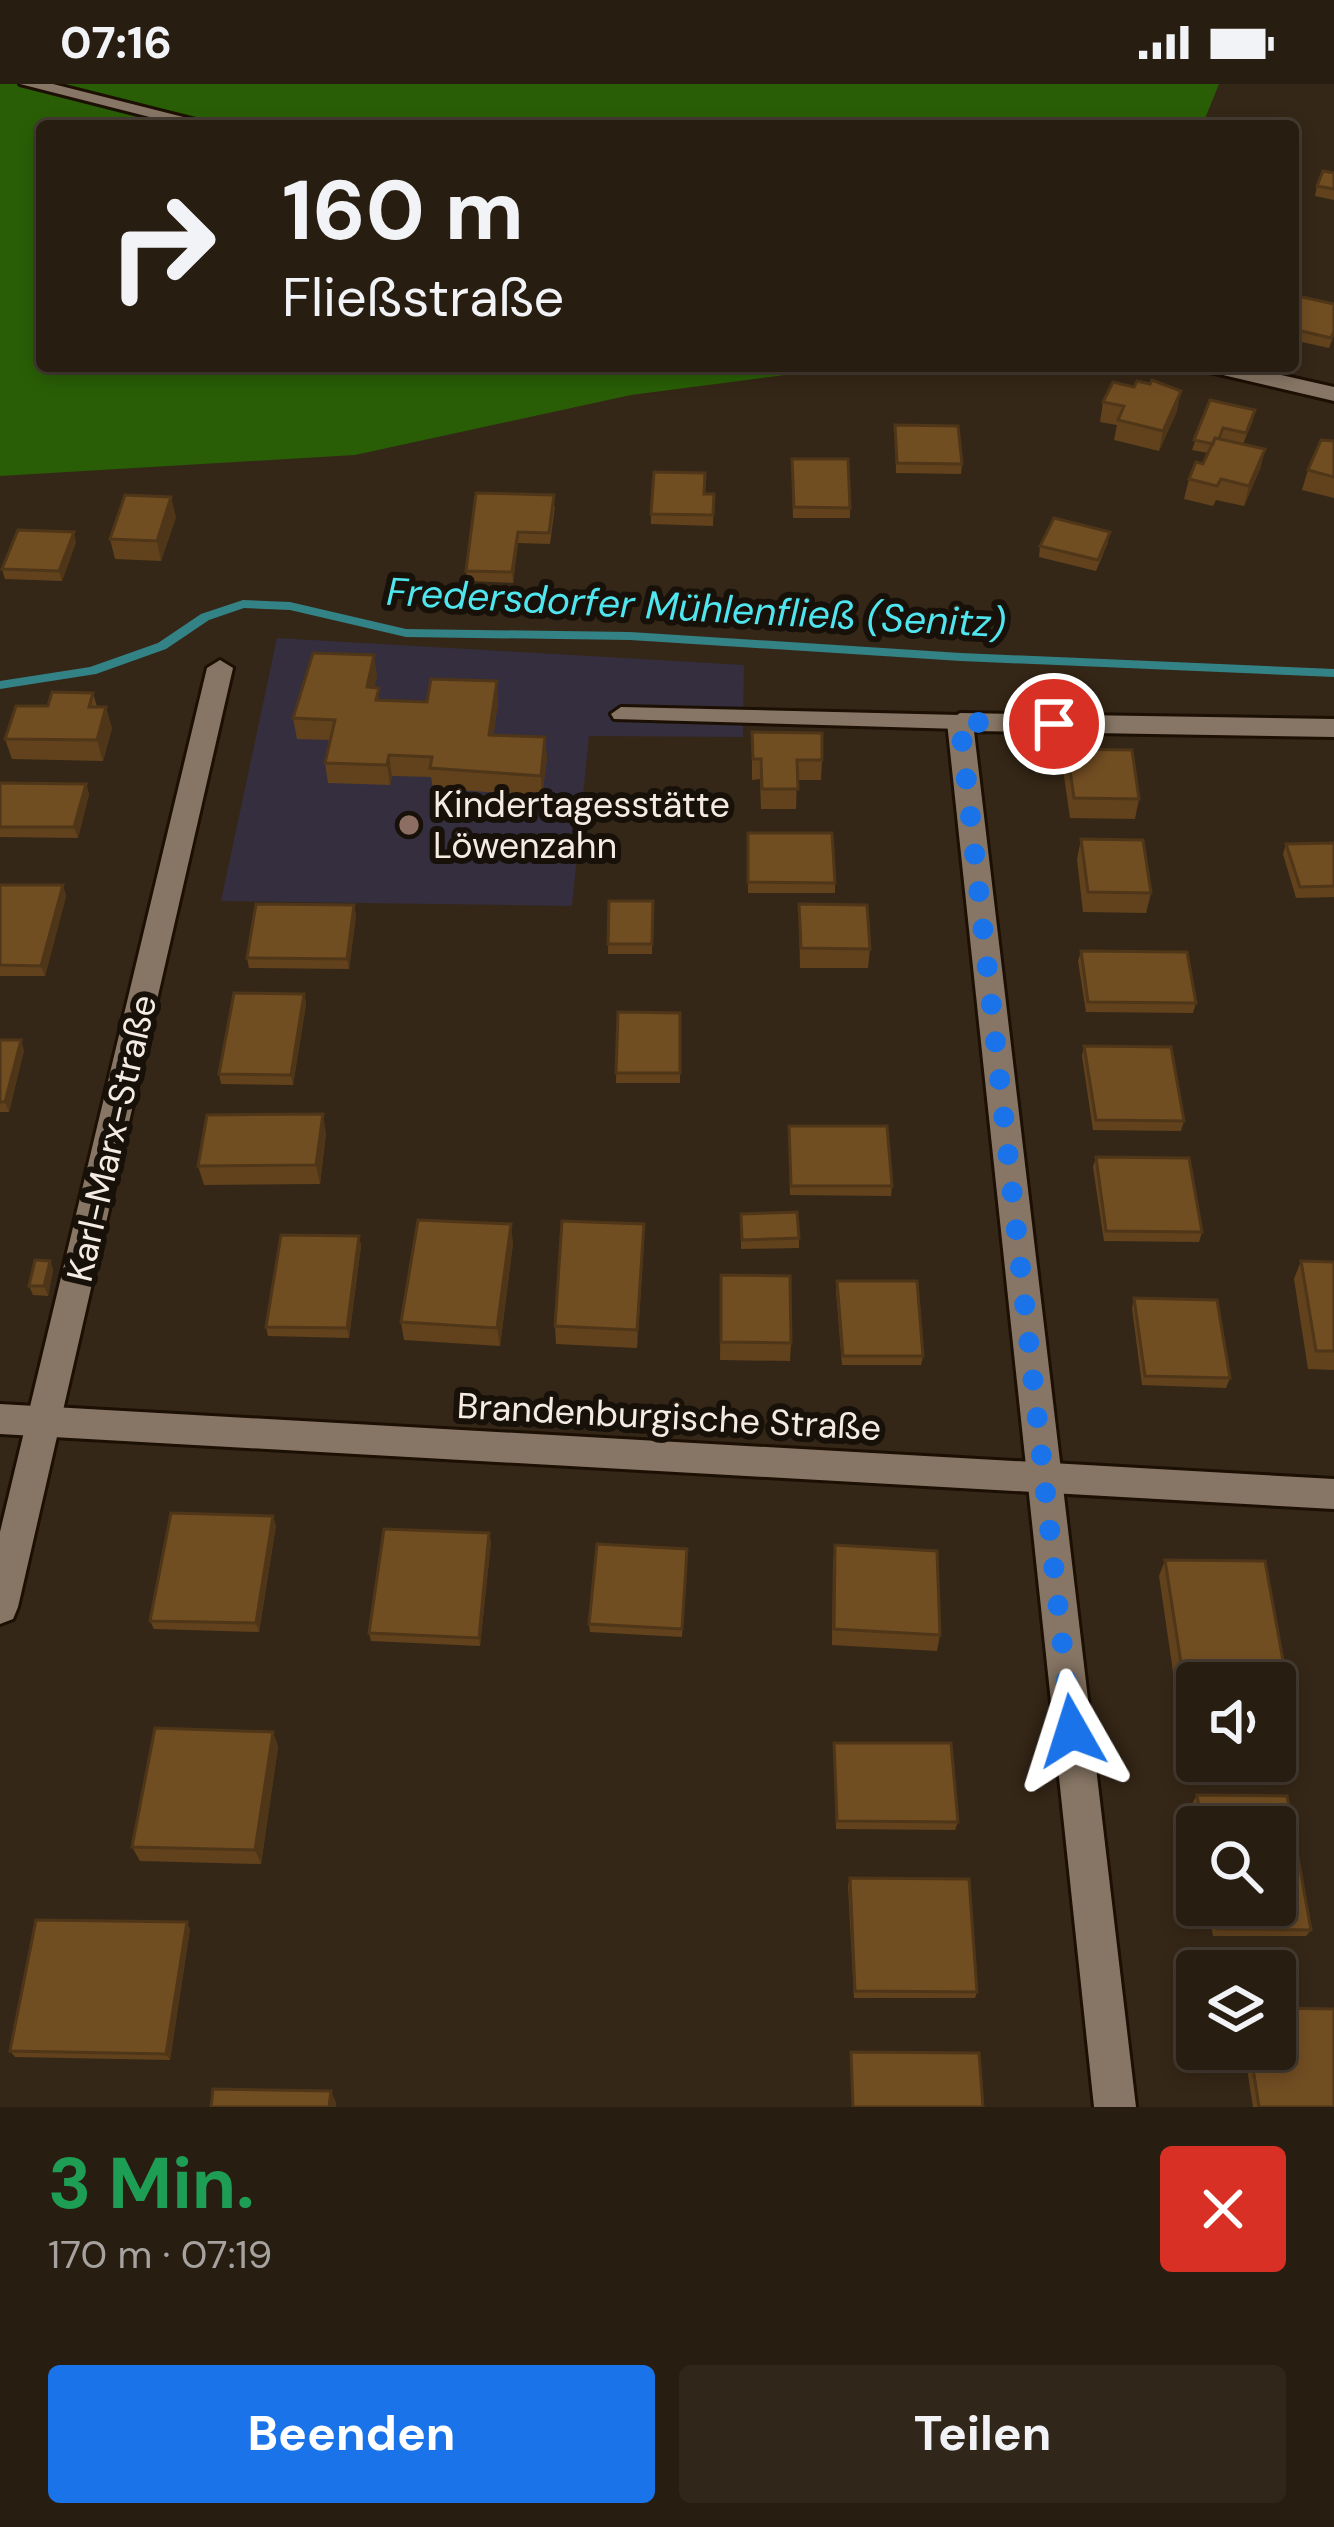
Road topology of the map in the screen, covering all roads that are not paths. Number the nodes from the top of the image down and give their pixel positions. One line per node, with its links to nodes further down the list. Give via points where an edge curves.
1 (29, 84): 2 (street)
2 (183, 120)
3 (1240, 372): 4 (street)
4 (1334, 394)
5 (220, 668): 10 (street, Karl-Marx-Straße)
6 (621, 714): 7 (lane)
7 (960, 722): 8 (street); 11 (street)
8 (1334, 728)
9 (0, 1419): 10 (street, Brandenburgische Straße)
10 (43, 1422): 11 (street, Brandenburgische Straße); 13 (street, Karl-Marx-Straße)
11 (1044, 1477): 12 (street, Brandenburgische Straße); 14 (street)
12 (1334, 1494)
13 (0, 1607)
14 (1114, 2107)

